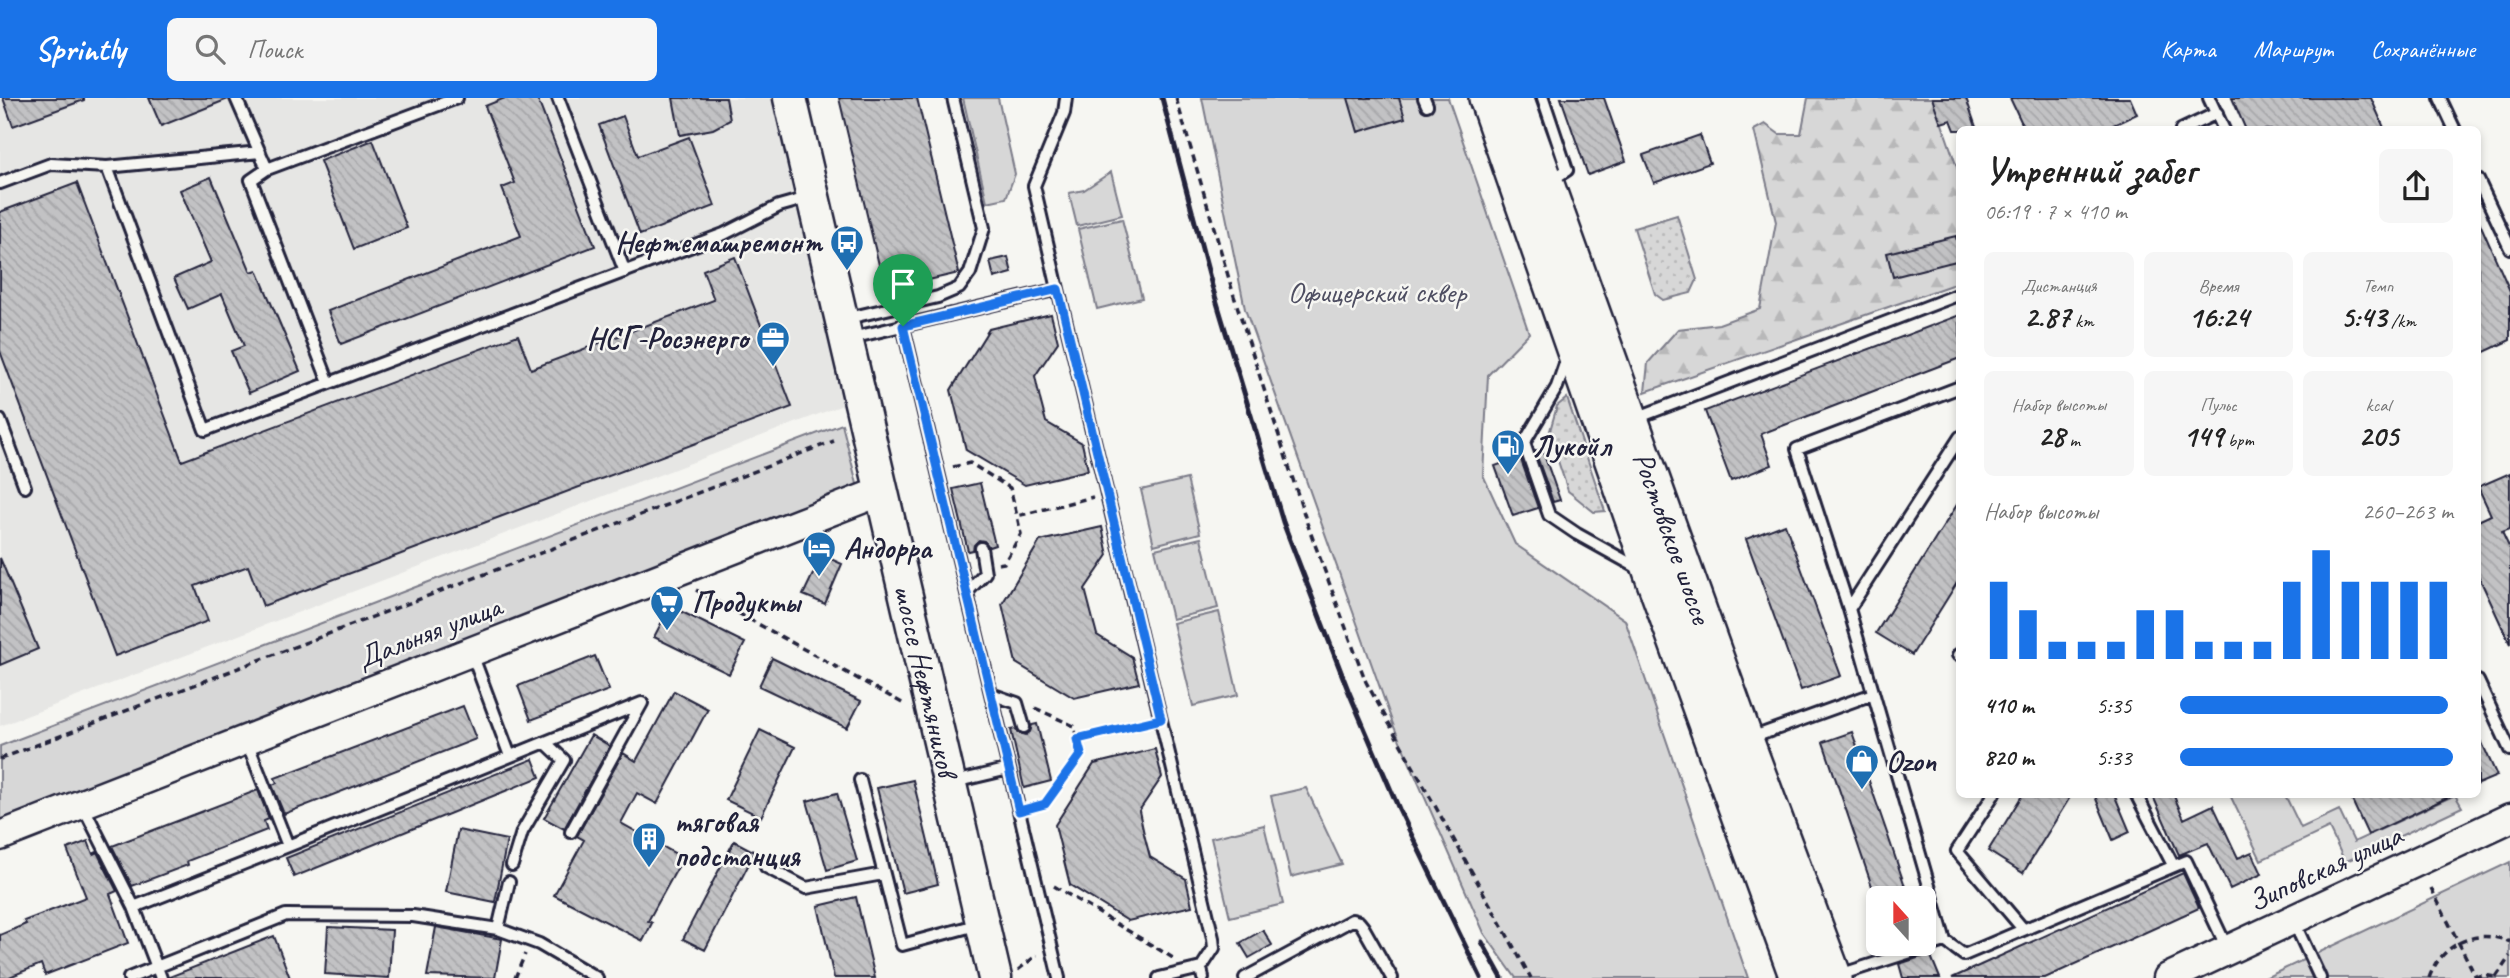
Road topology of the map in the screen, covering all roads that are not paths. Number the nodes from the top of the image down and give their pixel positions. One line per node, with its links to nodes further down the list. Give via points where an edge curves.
1 (236, 98): 16 (lane)
2 (457, 98): 18 (lane)
3 (558, 98): 24 (lane)
4 (790, 98): 22 (main road, шоссе Нефтяников)
5 (953, 98): 28 (lane, via 984,229 970,273 959,288)
6 (1066, 98): 25 (lane, via 1034,186)
7 (1487, 98): 29 (main road, Ростовское шоссе)
8 (1514, 98): 20 (main road, Ростовское шоссе)
9 (1543, 98): 20 (lane, via 1567,170)
10 (2210, 98): 12 (lane)
11 (2440, 98): 15 (lane)
12 (2217, 113): 13 (lane); 14 (lane)
13 (2189, 126)
14 (2222, 126)
15 (2453, 126)
16 (260, 152): 17 (lane); 18 (lane)
17 (107, 167): 19 (lane, via 51,164); 30 (lane, via 205,430)
18 (267, 169): 30 (lane, via 251,180)
19 (0, 183)
20 (1545, 184): 33 (main road, Ростовское шоссе)
21 (2481, 186): 23 (lane)
22 (813, 196): 24 (lane, via 779,205 724,234); 28 (main road, шоссе Нефтяников)
23 (2510, 248)
24 (625, 272): 30 (lane)
25 (1058, 289): 27 (lane); 74 (lane, via 1213,938 1214,948)
26 (1956, 296): 33 (lane)
27 (903, 326): 28 (lane); 39 (lane)
28 (845, 330): 36 (main road, шоссе Нефтяников)
29 (1570, 334): 38 (main road, Ростовское шоссе); 38 (lane, via 1557,387 1524,443 1549,516)
30 (329, 383)
31 (1956, 389): 40 (lane, via 1797,449)
32 (0, 420): 35 (lane)
33 (1629, 420): 47 (main road, Ростовское шоссе)
34 (1956, 443): 40 (lane)
35 (25, 487)
36 (882, 491): 41 (street, Дальняя улица); 53 (main road, шоссе Нефтяников)
37 (981, 548): 39 (lane, via 986,568)
38 (1654, 579): 84 (main road, Ростовское шоссе)
39 (967, 593): 43 (lane)
40 (1849, 609): 44 (lane)
41 (471, 651): 46 (street, Дальняя улица); 50 (lane)
42 (2481, 687): 49 (lane)
43 (991, 694): 45 (lane, via 1012,700); 51 (lane)
44 (1873, 694): 47 (lane); 71 (lane)
45 (1024, 727)
46 (246, 739): 56 (street, Дальняя улица); 60 (lane)
47 (1745, 740): 75 (main road, Ростовское шоссе)
48 (545, 742): 50 (lane); 58 (lane, via 642,703); 61 (lane, via 564,760 522,832)
49 (2510, 750)
50 (510, 756): 60 (lane)
51 (1009, 769): 53 (lane); 80 (lane)
52 (859, 780): 64 (lane)
53 (950, 783): 68 (main road, шоссе Нефтяников)
54 (1991, 798): 70 (lane, via 1957,851)
55 (2138, 798): 62 (lane)
56 (82, 803): 59 (street, Дальняя улица); 66 (lane)
57 (2510, 818): 67 (street, Зиповская улица)
58 (571, 832)
59 (0, 835)
60 (288, 846): 66 (lane)
61 (512, 865)
62 (2173, 865): 70 (lane); 72 (lane, via 2186,861)
63 (766, 867): 64 (lane, via 806,888)
64 (883, 874): 68 (lane, via 902,945)
65 (509, 882): 69 (lane)
66 (134, 907): 73 (lane)
67 (2293, 920): 72 (street, Зиповская улица); 86 (lane)
68 (983, 923): 79 (main road, шоссе Нефтяников)
69 (498, 929): 73 (lane, via 413,916 286,915); 78 (lane, via 530,940)
70 (2023, 929): 71 (lane, via 1964,955)
71 (1945, 941): 75 (lane)
72 (2228, 950): 85 (street, Зиповская улица)
73 (157, 966): 76 (lane); 77 (lane)
74 (1199, 972): 81 (lane)
75 (1834, 977)
76 (129, 978)
77 (162, 978)
78 (597, 978)
79 (1001, 978)
80 (1059, 978)
81 (1159, 978)
82 (1245, 978): 83 (lane, via 1352,920 1363,927)
83 (1392, 978)
84 (1798, 978)
85 (2168, 978)
86 (2320, 978)

